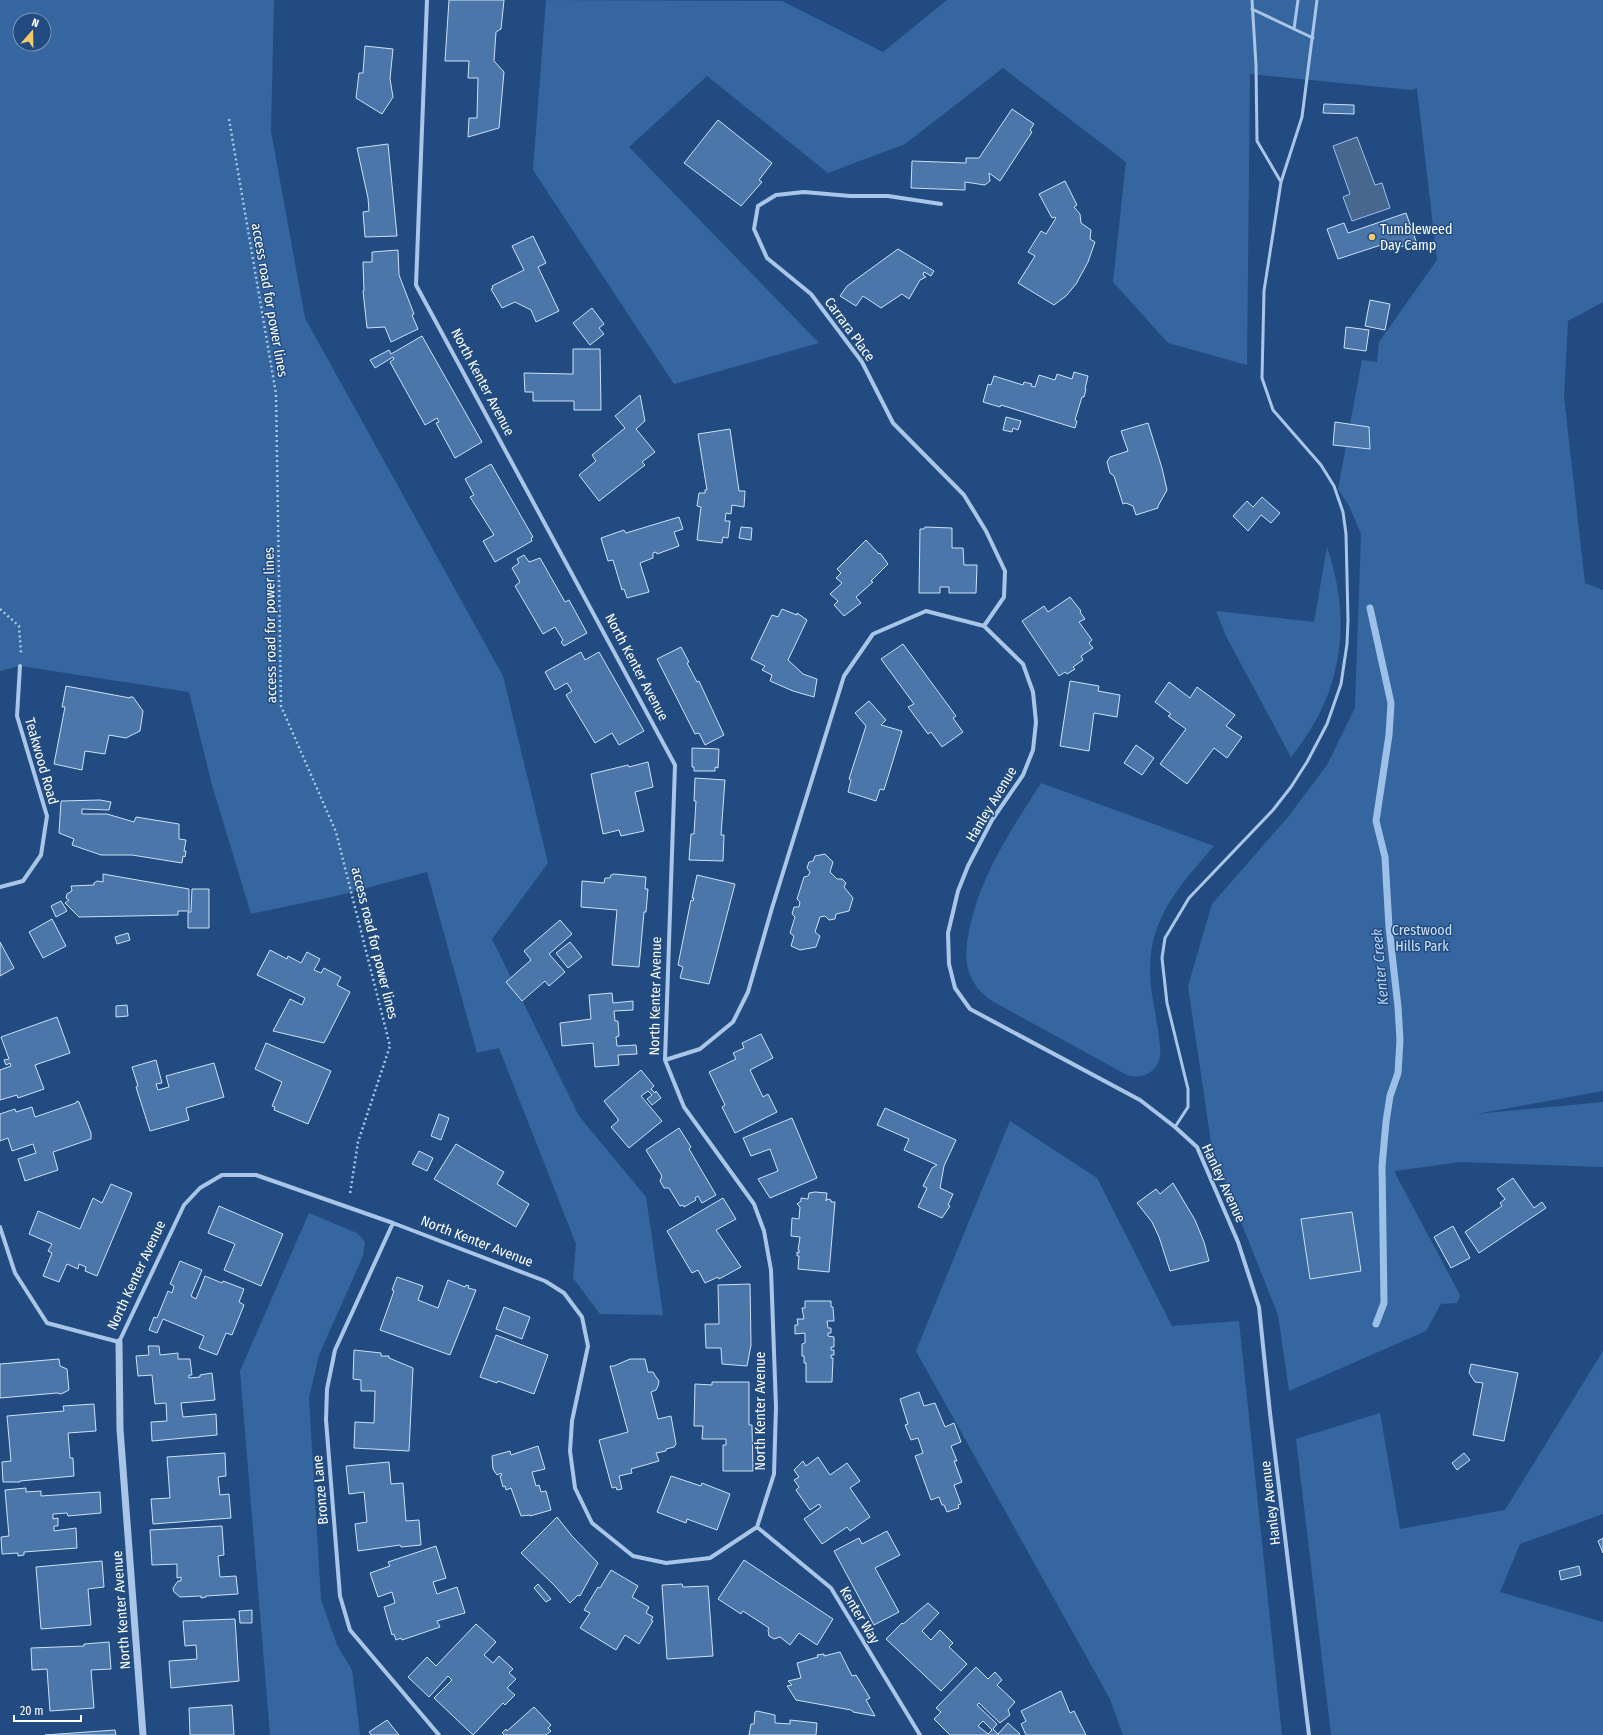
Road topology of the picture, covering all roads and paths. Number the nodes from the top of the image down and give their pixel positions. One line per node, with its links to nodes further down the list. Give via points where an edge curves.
1 (427, 0): 15 (street, North Kenter Avenue, via 416,285 675,765)
2 (1252, 0): 5 (lane)
3 (1298, 0): 6 (lane)
4 (1317, 0): 7 (lane)
5 (1252, 9): 6 (lane); 9 (lane, via 1257,141)
6 (1294, 29): 7 (lane)
7 (1313, 38): 9 (lane, via 1302,117)
8 (229, 118): 17 (path, access road for power lines, via 276,394 281,706 336,832 390,1046 358,1142)
9 (1281, 182): 16 (lane, via 1264,291 1262,378 1272,410 1321,465 1334,486 1343,512 1347,644 1341,684 1327,724 1307,762 1273,810 1189,898 1165,938 1162,958 1166,1003 1188,1089 1188,1107)
10 (941, 204): 12 (street, Carrara Place, via 888,196 804,192 776,194 758,206 754,229 768,258 811,294 862,362 893,423 964,495 986,531 1005,571 1004,597)
11 (0, 609): 13 (path, via 19,626)
12 (984, 626): 15 (street, Hanley Avenue, via 926,611 873,634 844,676 748,992 733,1022 700,1049); 16 (street, Hanley Avenue, via 1023,664 1033,692 1036,722 1033,750 1023,775 992,820 958,891 948,933 949,964 955,988 970,1008 1140,1100)
13 (20, 666): 14 (street, Teakwood Road, via 16,716 47,816 41,855 23,881)
14 (0, 887)
15 (665, 1060): 21 (street, North Kenter Avenue, via 684,1107 754,1204 764,1231 771,1270 776,1407 774,1474)
16 (1175, 1127): 25 (street, Hanley Avenue, via 1197,1147 1238,1242 1259,1307)
17 (348, 1207): 18 (street, North Kenter Avenue); 20 (street, North Kenter Avenue, via 256,1175 222,1175 200,1188 184,1205)
18 (393, 1223): 21 (street, North Kenter Avenue, via 545,1281 564,1293 582,1317 588,1346 572,1421 570,1451 575,1488 592,1523 633,1556 666,1564 710,1558); 23 (street, Bronze Lane, via 335,1350 327,1388 326,1420 339,1588 350,1630)
19 (0, 1227): 20 (street, via 15,1273 47,1323)
20 (119, 1342): 22 (street, North Kenter Avenue, via 120,1429)
21 (757, 1526): 24 (street, Kenter Way, via 831,1588)
22 (143, 1735)
23 (439, 1735)
24 (920, 1735)
25 (1308, 1735)

